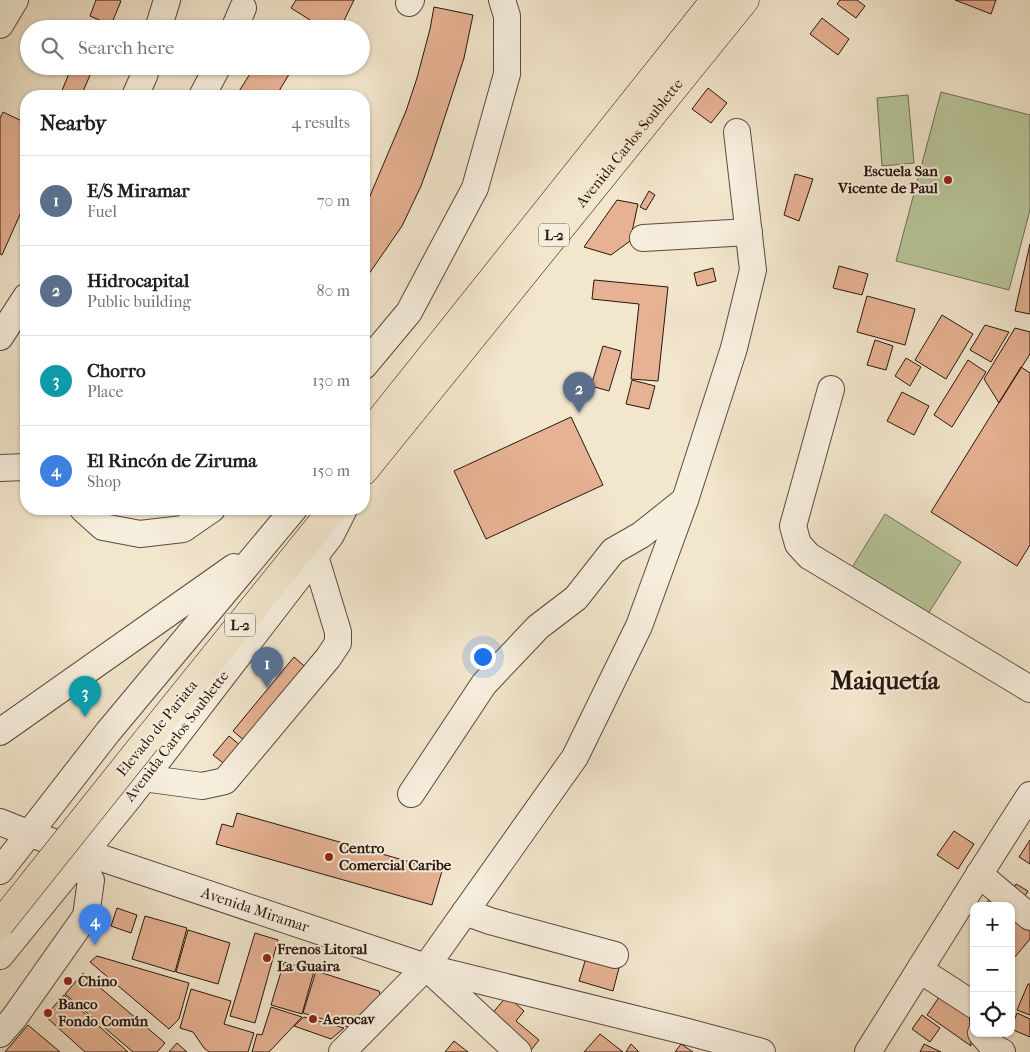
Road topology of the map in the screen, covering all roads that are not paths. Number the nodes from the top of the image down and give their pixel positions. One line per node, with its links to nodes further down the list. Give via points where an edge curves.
1 (15, 0): 7 (street)
2 (167, 0): 6 (street)
3 (502, 0): 17 (street, via 507,16 507,74 474,188 409,312)
4 (715, 0): 19 (main road, Avenida Carlos Soublette / L-2)
5 (745, 0): 20 (main road, Avenida Carlos Soublette / L-2)
6 (161, 20)
7 (0, 25)
8 (144, 75): 10 (street)
9 (213, 75): 11 (street)
10 (138, 90)
11 (205, 90)
12 (737, 132): 13 (street)
13 (748, 232): 14 (street); 23 (street, via 753,270 734,348)
14 (643, 238)
15 (20, 306): 16 (street)
16 (0, 337)
17 (370, 359)
18 (831, 389): 32 (street, via 793,526 798,544 809,556)
19 (370, 430)
20 (370, 463)
21 (0, 468): 22 (street)
22 (20, 468)
23 (685, 500): 35 (street, via 641,535 613,551 576,598 538,627 484,684); 43 (street, via 639,626 575,757)
24 (90, 515): 25 (street, via 103,527 140,534 184,529)
25 (204, 515)
26 (289, 515): 30 (street, L-2)
27 (304, 515): 42 (main road, Elevado de Pariata / L-2)
28 (328, 515): 45 (main road, Elevado de Pariata / L-2, bridge)
29 (341, 515): 31 (street, Avenida Carlos Soublette / L-2)
30 (263, 546): 33 (street); 38 (street, L-2, via 108,732)
31 (315, 556): 34 (street, Avenida Carlos Soublette / L-2); 34 (street, via 338,632 338,643 328,658 226,781 202,786)
32 (1030, 689)
33 (0, 732)
34 (144, 778): 39 (street, Avenida Carlos Soublette / L-2)
35 (412, 794)
36 (1030, 795): 41 (street)
37 (0, 822): 38 (street, Avenida Miramar)
38 (30, 834): 39 (street, Avenida Miramar); 40 (street, L-2)
39 (81, 856): 47 (street, Avenida Carlos Soublette / L-2); 48 (street, Avenida Miramar); 51 (street, via 91,880 86,916)
40 (0, 871)
41 (979, 874): 44 (street); 49 (street)
42 (0, 898)
43 (465, 912): 46 (street); 48 (street)
44 (1030, 917)
45 (0, 924)
46 (615, 955)
47 (0, 956)
48 (426, 967): 53 (street); 54 (street, Avenida Miramar); 55 (street, Avenida Miramar)
49 (920, 970): 50 (street); 56 (street)
50 (970, 1002)
51 (0, 1034)
52 (984, 1037): 57 (street)
53 (342, 1052)
54 (518, 1052)
55 (762, 1052)
56 (868, 1052)
57 (1002, 1052)

